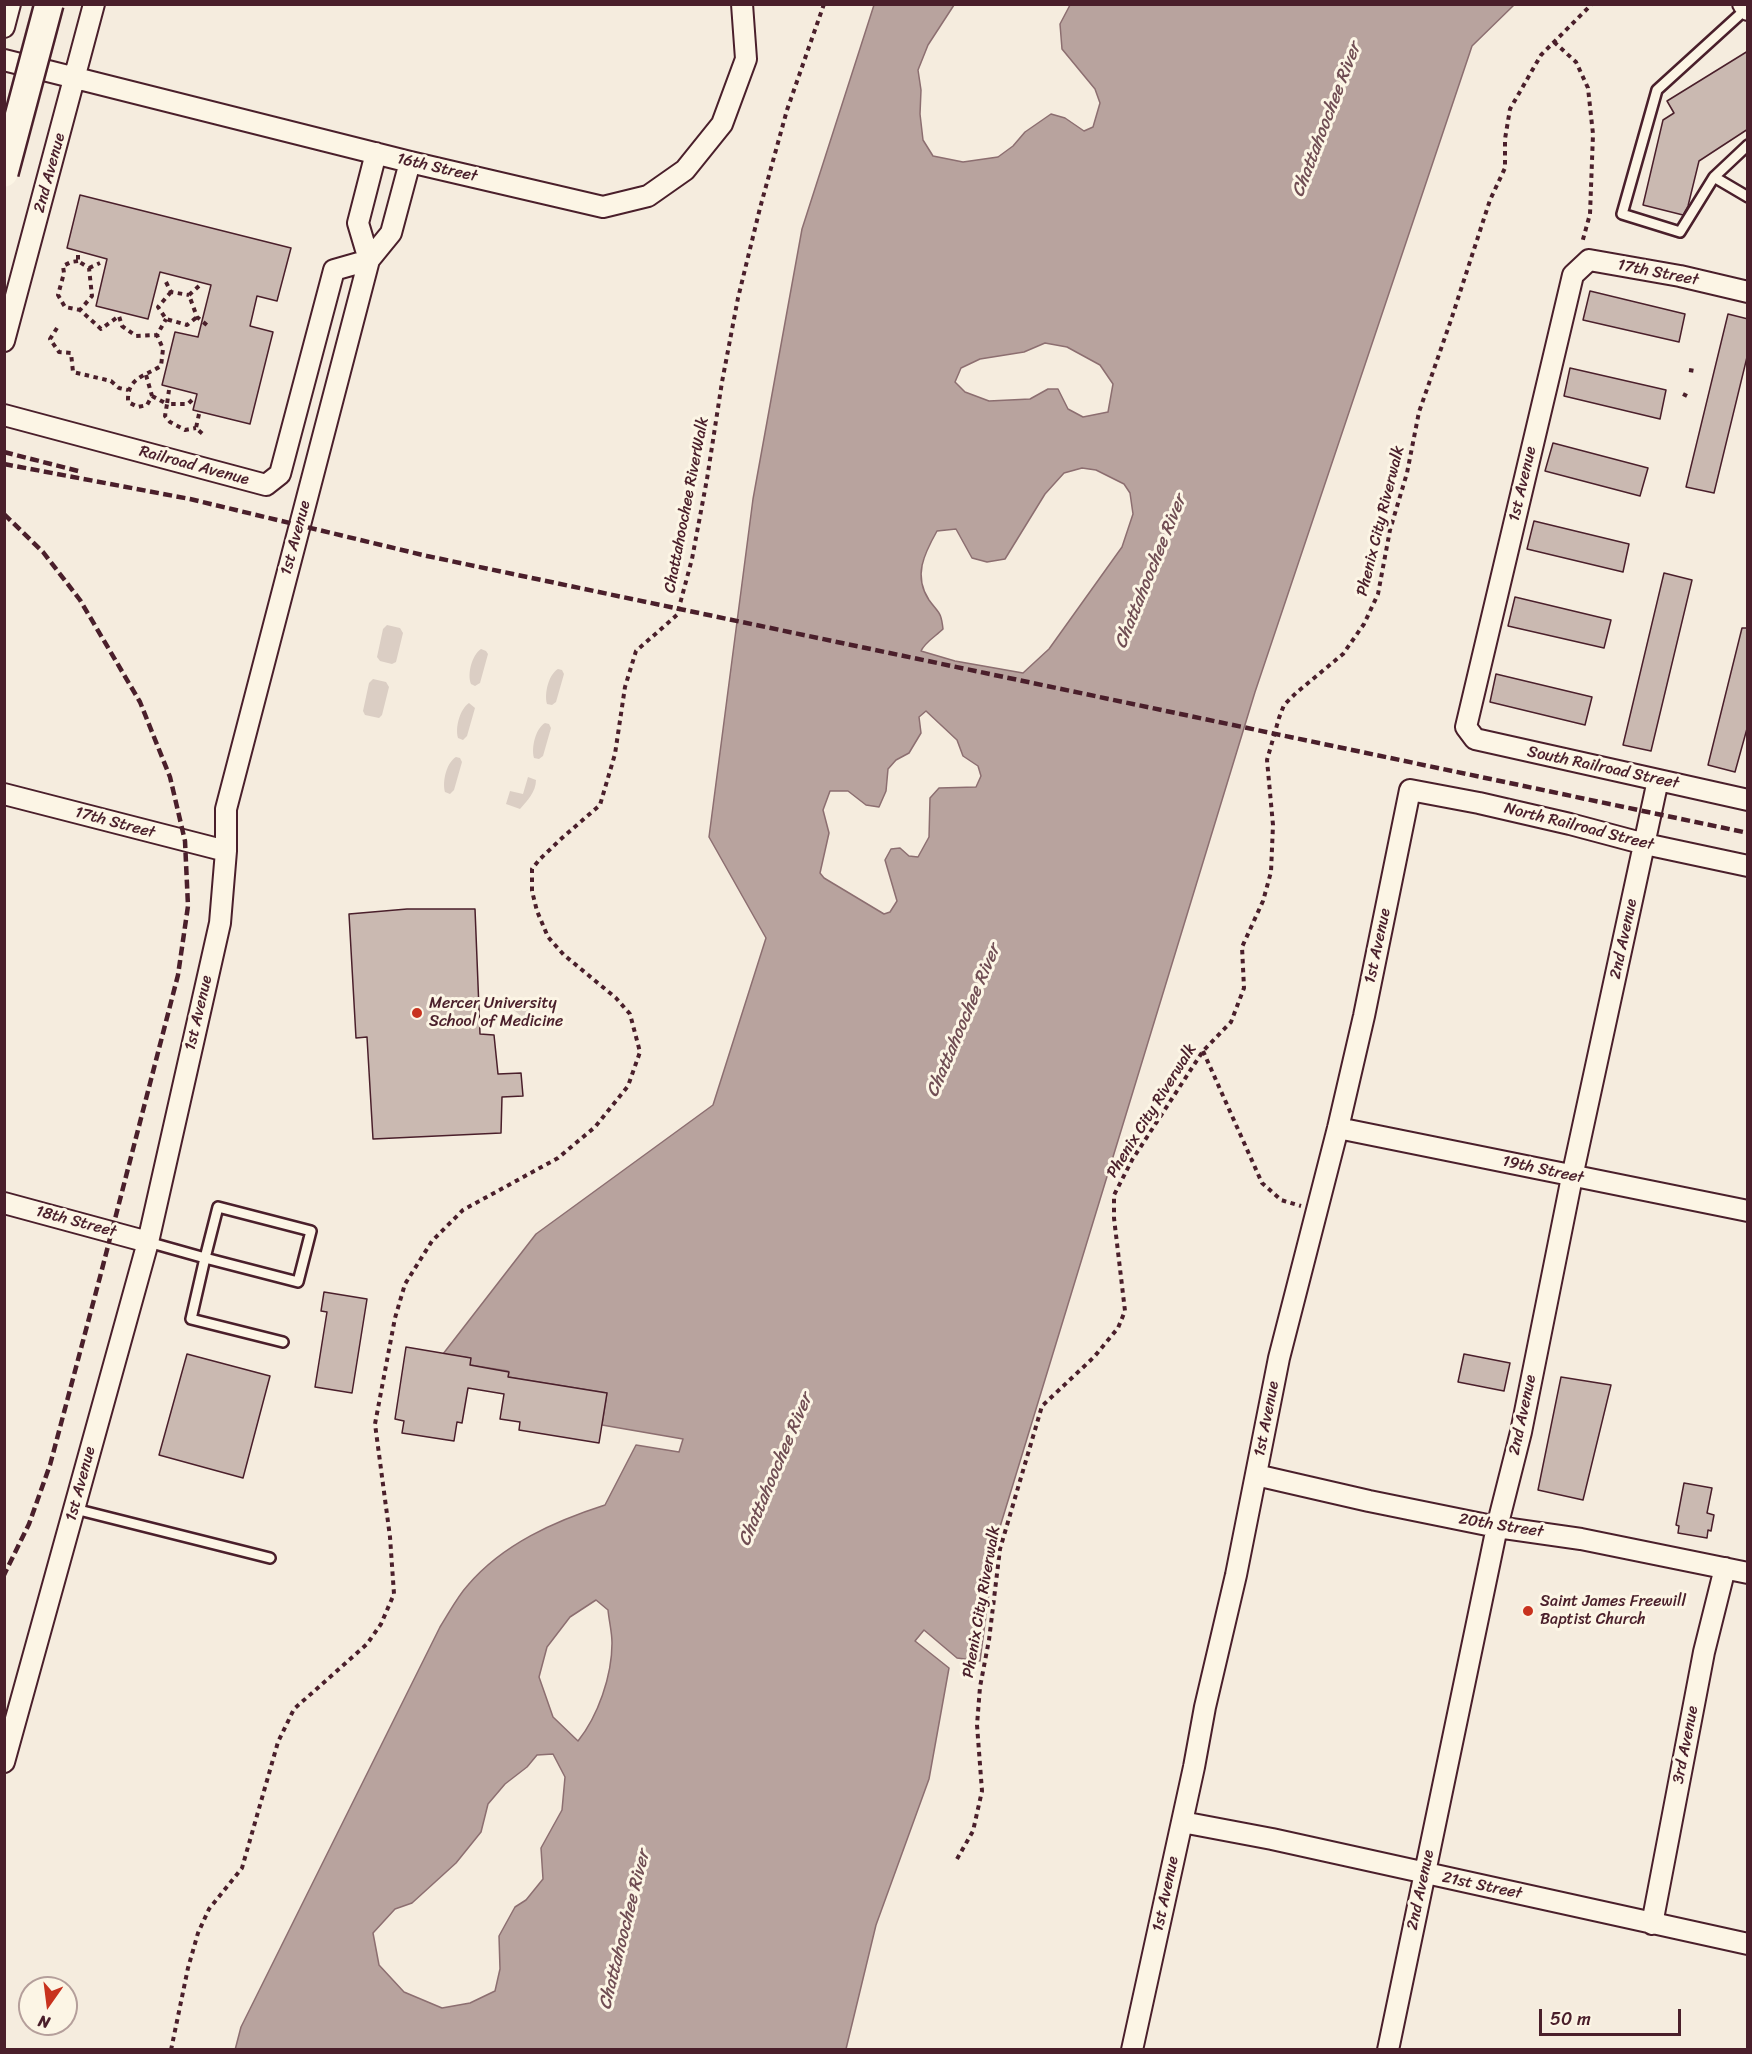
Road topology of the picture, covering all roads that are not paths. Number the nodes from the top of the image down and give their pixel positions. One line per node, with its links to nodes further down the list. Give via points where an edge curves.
1 (10, 4): 6 (street)
2 (49, 4): 12 (main road, bridge)
3 (94, 4): 8 (street, 2nd Avenue)
4 (742, 4): 11 (street, 16th Street, via 746,59 722,124 685,170 648,196 603,207)
5 (1745, 8): 13 (lane, via 1657,90 1622,214 1680,232)
6 (4, 27)
7 (4, 60): 8 (street, 16th Street)
8 (76, 77): 10 (street, 16th Street); 18 (street, 2nd Avenue)
9 (1748, 145): 13 (lane)
10 (376, 153): 11 (street, 16th Street); 15 (street, via 358,223)
11 (410, 162): 15 (street, 1st Avenue, via 391,233)
12 (4, 173)
13 (1714, 177): 14 (lane)
14 (1748, 197)
15 (369, 260): 19 (street, Railroad Avenue, via 334,270 280,474 267,485); 26 (street, 1st Avenue, via 226,809)
16 (1573, 275): 17 (street, 17th Street, via 1589,260); 20 (street, 1st Avenue)
17 (1748, 292)
18 (4, 341)
19 (4, 415)
20 (1466, 727): 21 (street, South Railroad Street, via 1475,739)
21 (1658, 780): 24 (street, South Railroad Street); 25 (street, 2nd Avenue)
22 (1410, 790): 25 (street, North Railroad Street); 28 (street, 1st Avenue)
23 (4, 794): 26 (street, 17th Street)
24 (1748, 800)
25 (1644, 844): 27 (street, North Railroad Street); 29 (street, 2nd Avenue)
26 (226, 851): 32 (street, 1st Avenue, via 220,923)
27 (1748, 866)
28 (1338, 1128): 29 (street, 19th Street); 35 (street, 1st Avenue, via 1279,1358)
29 (1572, 1177): 31 (street, 19th Street); 37 (street, 2nd Avenue, via 1521,1432)
30 (4, 1203): 32 (street, 18th Street)
31 (1748, 1211)
32 (148, 1242): 33 (lane); 36 (street, 1st Avenue)
33 (205, 1258): 33 (lane, via 298,1282 311,1231 218,1207); 34 (lane, via 191,1320)
34 (283, 1342)
35 (1256, 1475): 37 (street, 20th Street); 42 (street, 1st Avenue)
36 (75, 1509): 38 (lane); 41 (street, 1st Avenue)
37 (1497, 1527): 39 (street, 20th Street, via 1581,1539); 43 (street, 2nd Avenue)
38 (270, 1558)
39 (1725, 1568): 40 (street, 20th Street); 44 (street, 3rd Avenue, via 1704,1652)
40 (1748, 1573)
41 (4, 1762)
42 (1182, 1822): 43 (street, 21st Street); 46 (street, 1st Avenue)
43 (1424, 1873): 44 (street, 21st Street); 47 (street, 2nd Avenue)
44 (1652, 1924): 45 (street, 21st Street)
45 (1748, 1944)
46 (1132, 2049)
47 (1388, 2049)

